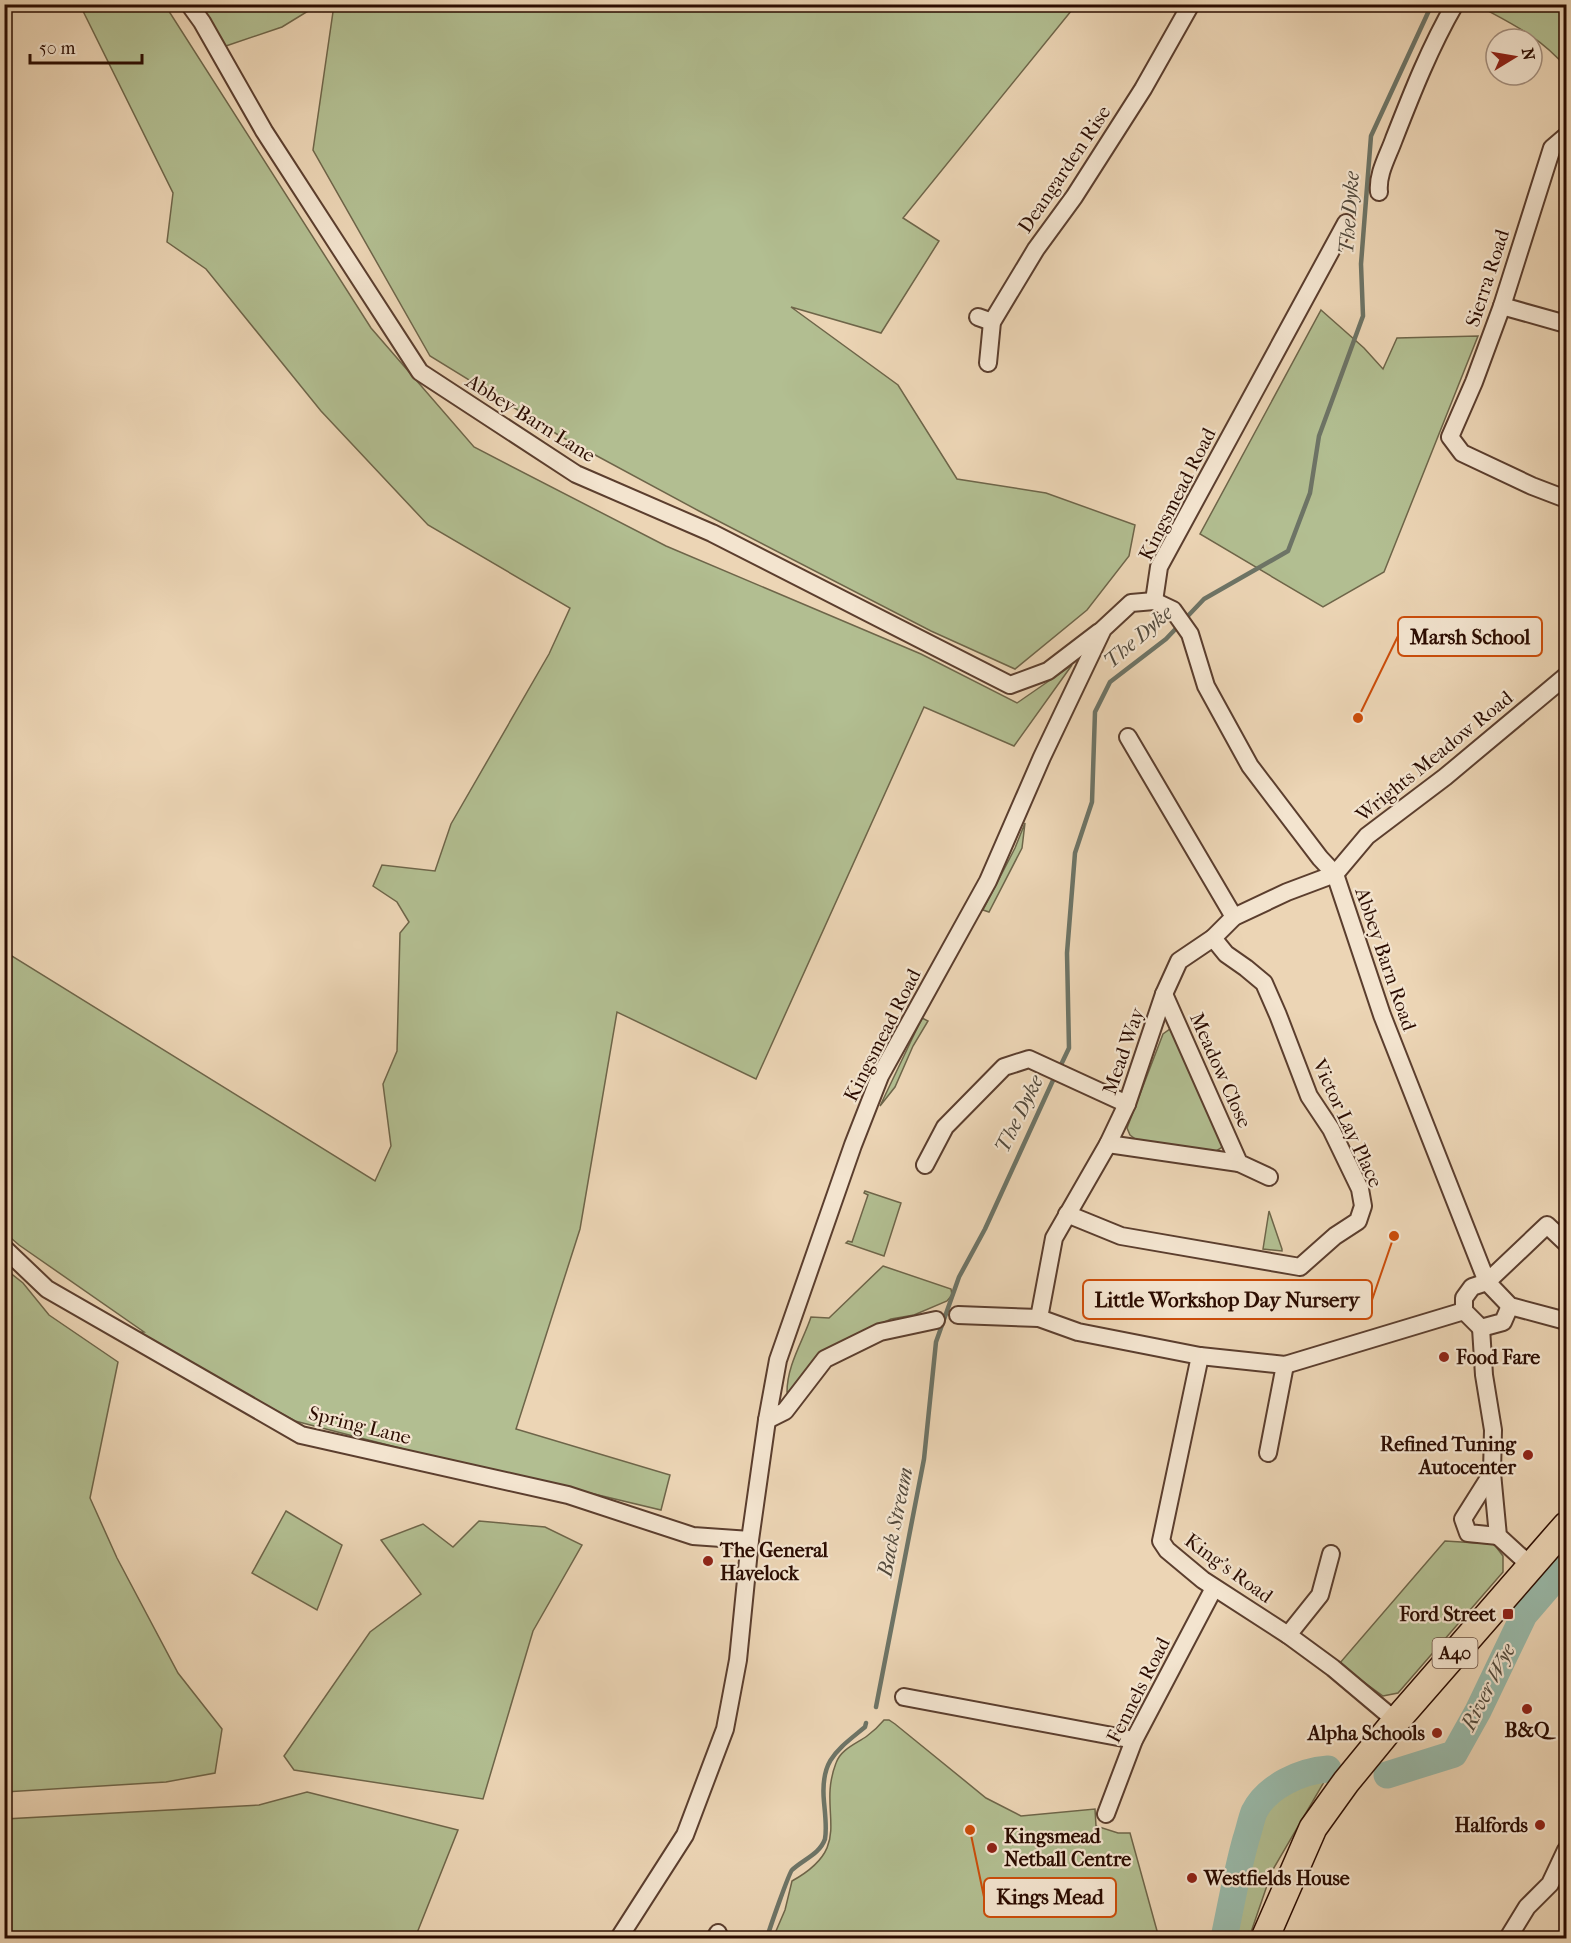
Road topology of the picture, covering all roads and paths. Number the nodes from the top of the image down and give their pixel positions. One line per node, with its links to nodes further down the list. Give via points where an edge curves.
1 (189, 4): 12 (street, Abbey Barn Lane, via 264,132 420,372 576,474 712,533 1010,685 1048,671)
2 (1191, 4): 9 (street, Deangarden Rise, via 1143,89 1074,197 985,319)
3 (1455, 4): 5 (street, via 1438,33 1398,128 1378,181)
4 (1566, 136): 7 (street, Sierra Road, via 1552,148)
5 (1379, 192)
6 (1346, 223): 11 (street, Kingsmead Road, via 1159,567)
7 (1502, 306): 8 (street); 10 (street, Sierra Road, via 1450,437 1462,453)
8 (1566, 324)
9 (988, 363)
10 (1566, 499)
11 (1154, 601): 12 (street, Kingsmead Road, via 1131,603); 15 (street, Abbey Barn Road, via 1173,610 1190,634 1206,686 1250,766)
12 (1102, 629): 37 (street, Kingsmead Road, via 988,881 880,1076 778,1360)
13 (1566, 676): 15 (street, Wrights Meadow Road, via 1367,836)
14 (1128, 737): 16 (street)
15 (1335, 874): 16 (street, Mead Way); 27 (street, Abbey Barn Road, via 1382,1015)
16 (1234, 917): 17 (street, Mead Way)
17 (1213, 938): 18 (street, Mead Way, via 1179,962); 24 (street, Victor Lay Place, via 1226,954 1264,983 1309,1096 1331,1129 1360,1190 1363,1206 1358,1221 1300,1267 1121,1236)
18 (1164, 994): 19 (street, Mead Way); 21 (street, Meadow Close)
19 (1127, 1104): 20 (street, Mead Way); 22 (street, via 1029,1059 1004,1067 945,1127)
20 (1108, 1144): 21 (street); 24 (street, Mead Way)
21 (1239, 1163): 23 (street)
22 (925, 1166)
23 (1269, 1177)
24 (1067, 1214): 31 (street, Mead Way, via 1054,1238)
25 (1566, 1244): 27 (street, via 1547,1225)
26 (4, 1248): 42 (street, Spring Lane, via 47,1289 302,1435 568,1495 693,1536)
27 (1487, 1282): 28 (street, Abbey Barn Road); 29 (street, via 1472,1287 1464,1298)
28 (1510, 1306): 33 (street); 34 (street, via 1503,1322)
29 (1464, 1311): 34 (street); 36 (street)
30 (958, 1315): 31 (street)
31 (1039, 1318): 35 (street, via 1078,1332)
32 (936, 1320): 37 (street, via 880,1332 825,1359 785,1411)
33 (1566, 1321)
34 (1481, 1328): 39 (street, via 1492,1430)
35 (1200, 1356): 36 (street); 45 (street, King's Road, via 1161,1541)
36 (1285, 1365): 38 (street)
37 (766, 1420): 42 (street, Kingsmead Road)
38 (1268, 1453)
39 (1492, 1473): 41 (street); 41 (street, via 1463,1519 1468,1533)
40 (1566, 1526): 44 (main road, A40)
41 (1498, 1536): 44 (street)
42 (750, 1540): 52 (street, Kingsmead Road, via 738,1660 725,1730 685,1835)
43 (1331, 1554): 46 (street, via 1320,1595)
44 (1531, 1566): 48 (main road, A40)
45 (1214, 1588): 46 (street, King's Road); 49 (street, Fennels Road)
46 (1288, 1635): 48 (street, King's Road)
47 (904, 1697): 49 (street)
48 (1396, 1721): 53 (main road, A40, via 1313,1828)
49 (1134, 1740): 50 (street, Fennels Road)
50 (1106, 1814)
51 (1566, 1850): 54 (street, via 1550,1884 1527,1907)
52 (619, 1938)
53 (1265, 1938)
54 (1508, 1938)

